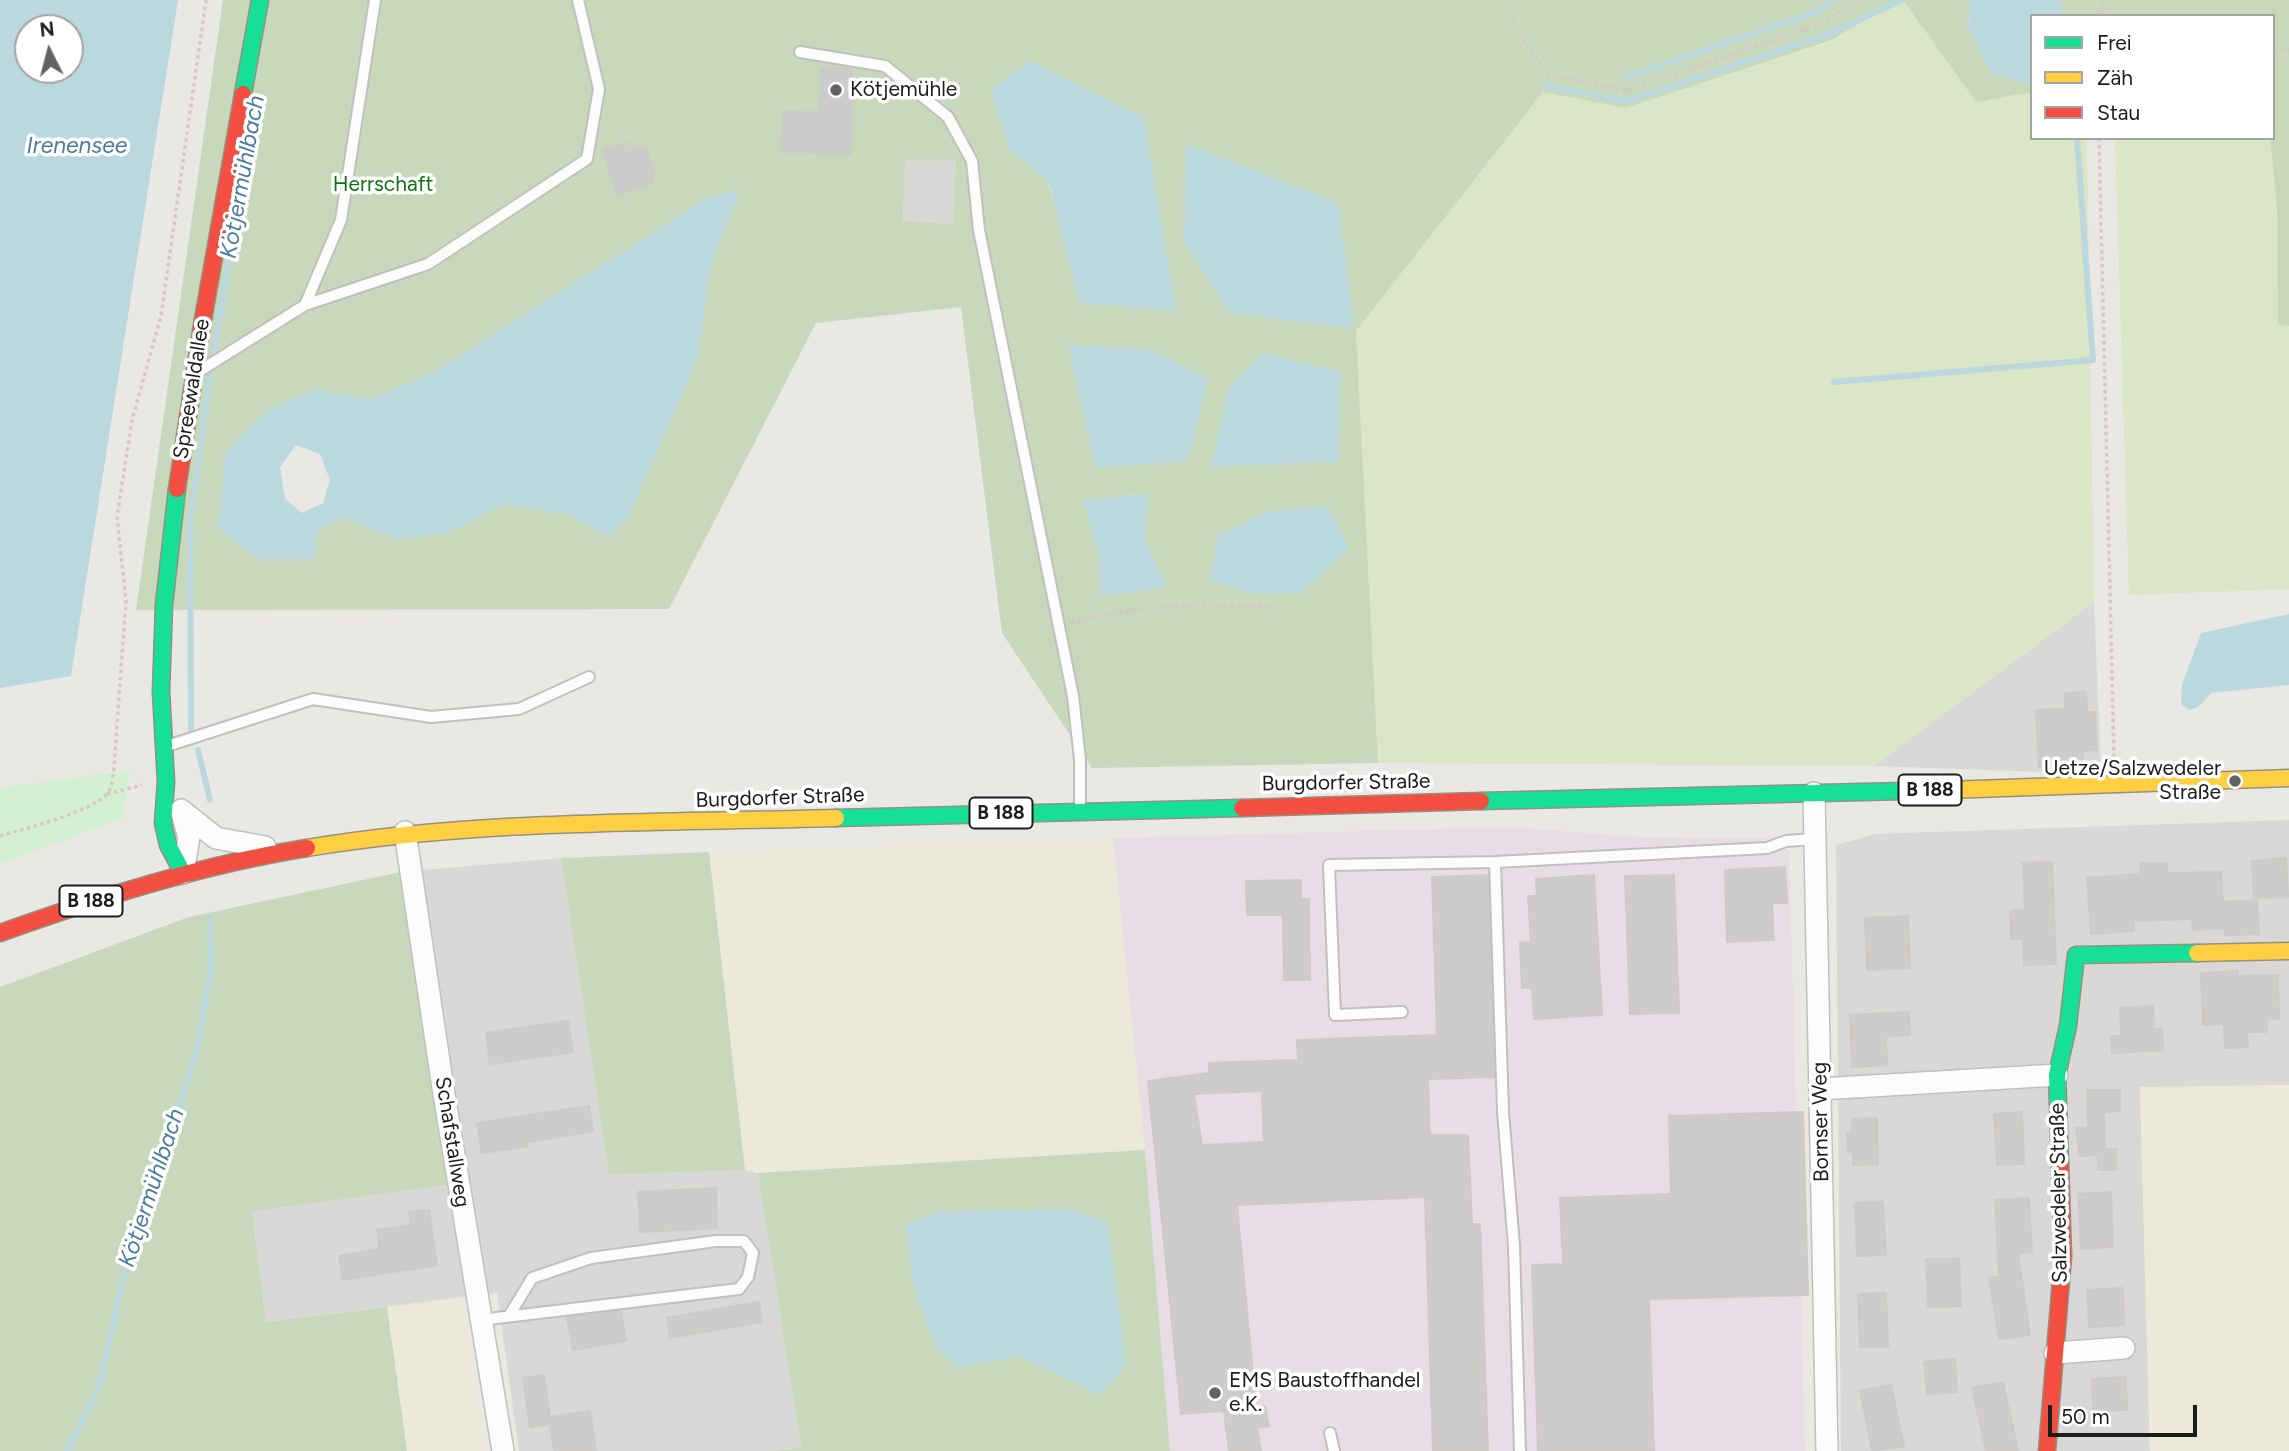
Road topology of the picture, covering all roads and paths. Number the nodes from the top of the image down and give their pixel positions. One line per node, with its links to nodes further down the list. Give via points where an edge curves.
1 (206, 0): 19 (path, via 161,316 132,420 117,517 126,601 114,768)
2 (260, 0): 10 (main road, Spreewaldallee)
3 (375, 0): 9 (lane, via 341,220)
4 (578, 0): 9 (lane, via 599,89 587,159 428,264)
5 (1508, 0): 6 (path, via 1518,32 1548,75 1628,91 1823,23)
6 (1859, 0)
7 (800, 52): 12 (lane, via 885,66 948,117 972,160 979,230)
8 (2099, 140): 17 (path)
9 (305, 304): 10 (lane)
10 (193, 376): 14 (main road, Spreewaldallee, via 162,628)
11 (1274, 607): 12 (path, via 1184,604 1104,614)
12 (1059, 626): 21 (lane, via 1073,696)
13 (589, 677): 14 (lane, via 519,709 431,717 313,699)
14 (162, 748): 16 (main road, Spreewaldallee)
15 (2289, 778): 17 (main road, Burgdorfer Straße / B 188)
16 (166, 781): 19 (path); 20 (street, Spreewaldallee); 27 (main road, Spreewaldallee, via 163,817 167,849)
17 (2115, 785): 18 (main road, Burgdorfer Straße / B 188)
18 (1814, 793): 21 (main road, Burgdorfer Straße / B 188); 24 (street, Bornser Weg)
19 (107, 794): 23 (path, via 83,809)
20 (182, 811): 25 (street, Spreewaldallee, via 216,838); 27 (street, Spreewaldallee, via 189,837)
21 (1080, 811): 22 (main road, Burgdorfer Straße / B 188)
22 (405, 832): 25 (main road, B 188); 34 (street, Schafstallweg)
23 (0, 836)
24 (1815, 839): 26 (lane, via 1767,848); 32 (street, Bornser Weg)
25 (291, 852): 27 (main road, B 188)
26 (1495, 862): 30 (lane, via 1329,865 1335,1015); 40 (lane)
27 (183, 873): 28 (main road, B 188)
28 (0, 933)
29 (2289, 951): 31 (main road, Salzwedeler Straße, via 2076,955)
30 (1402, 1012)
31 (2057, 1075): 32 (street, Salzwedeler Straße); 36 (main road, Salzwedeler Straße, via 2063,1256)
32 (1820, 1089): 41 (street, Bornser Weg)
33 (509, 1316): 33 (lane, via 739,1289 748,1277 753,1252 744,1241 716,1241 591,1258 532,1278); 34 (lane)
34 (480, 1320): 38 (street, Schafstallweg)
35 (2124, 1348): 36 (street)
36 (2055, 1353): 42 (main road, Salzwedeler Straße)
37 (1330, 1433): 39 (lane)
38 (503, 1451)
39 (1334, 1451)
40 (1520, 1451)
41 (1827, 1451)
42 (2047, 1451)

